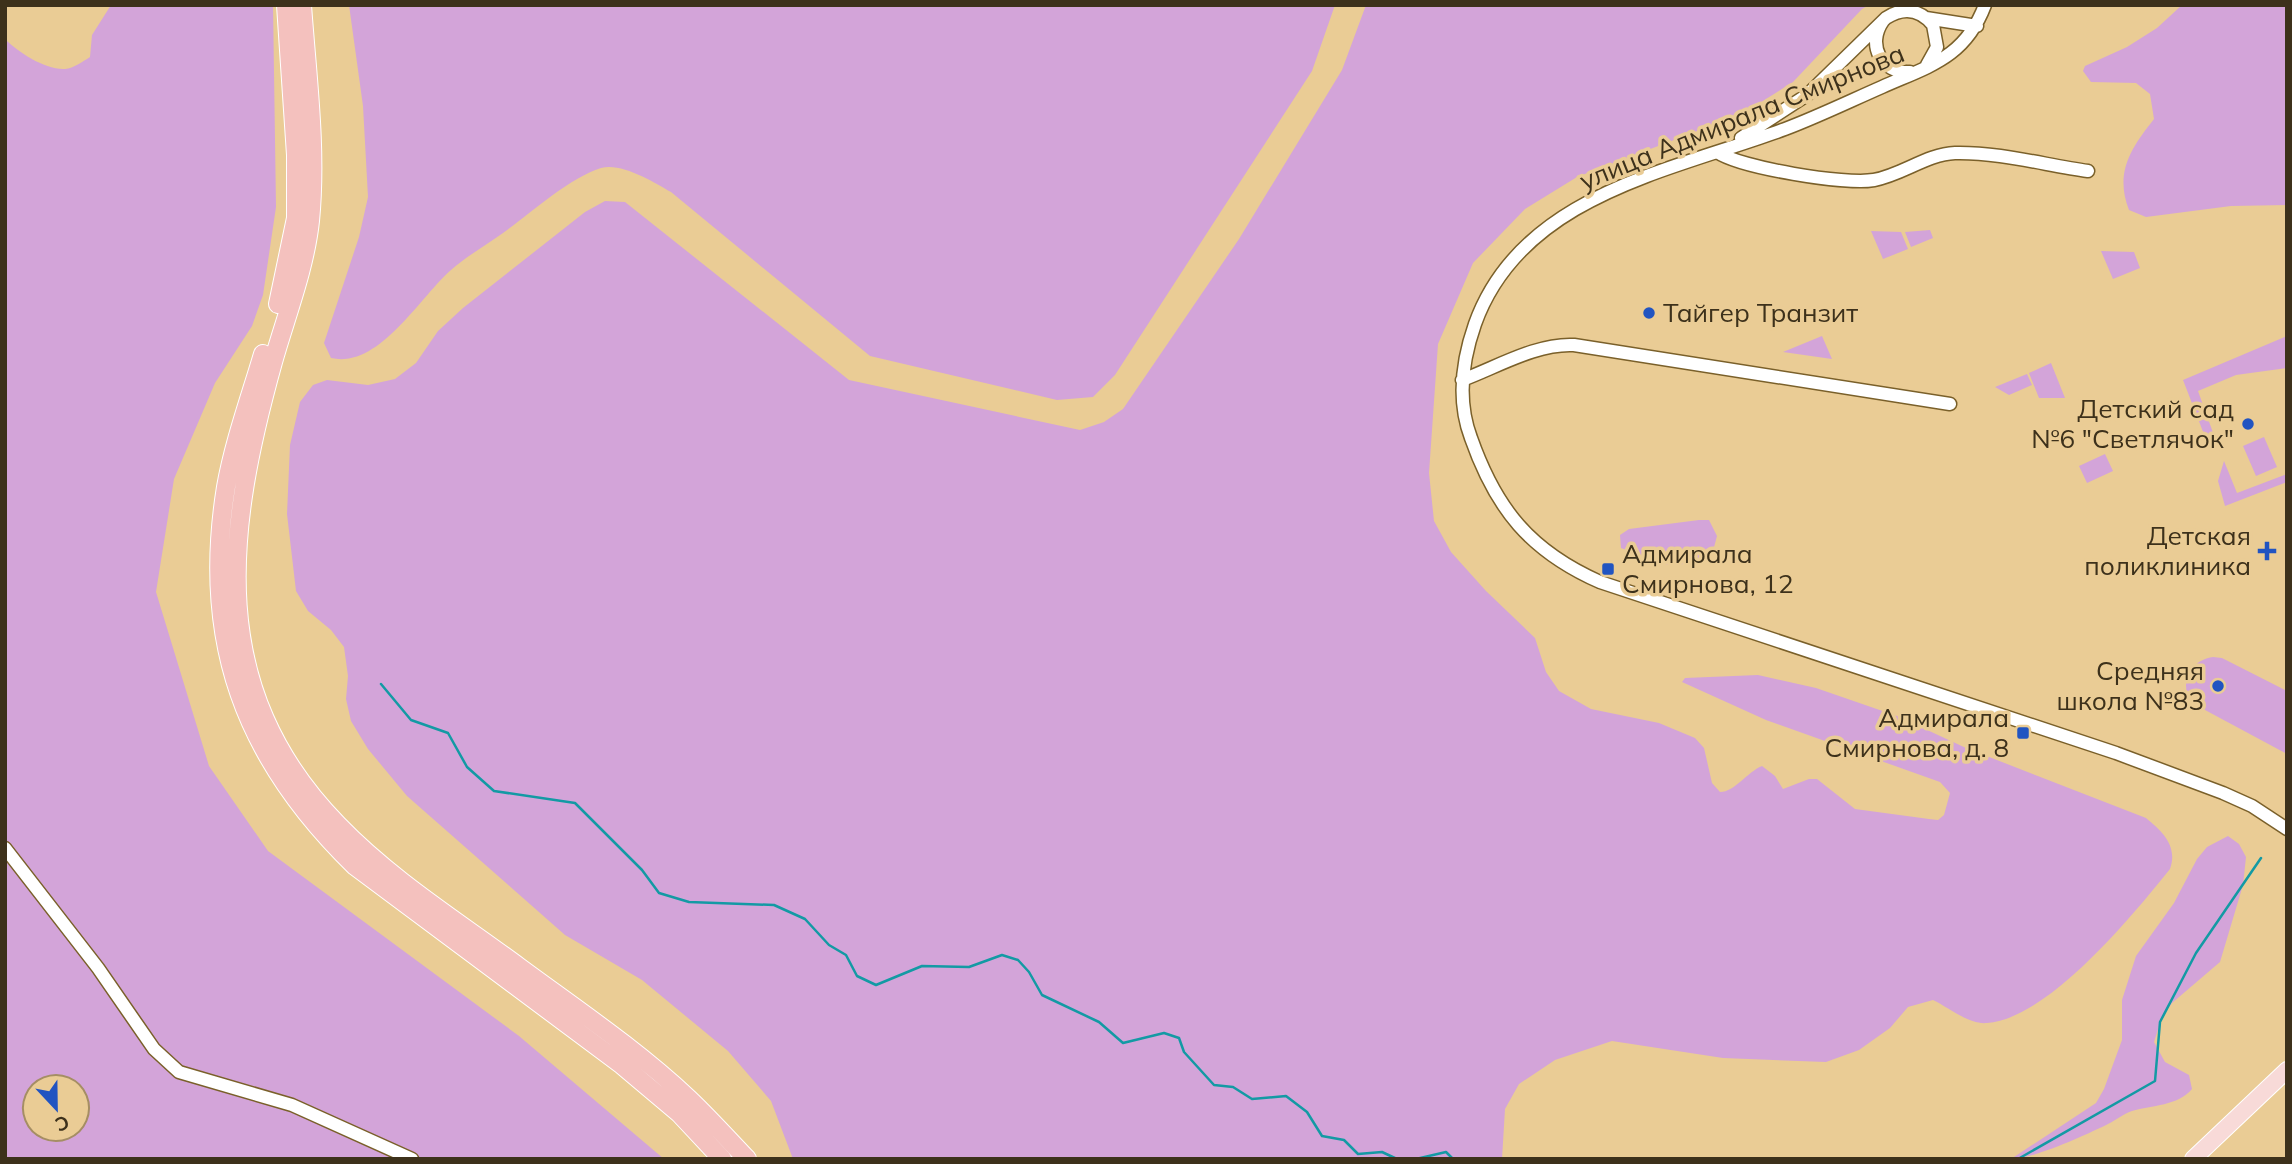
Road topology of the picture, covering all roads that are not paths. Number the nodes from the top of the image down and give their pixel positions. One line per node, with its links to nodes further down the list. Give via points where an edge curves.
1 (286, 5): 16 (highway, via 296,155 295,227 277,308 233,453 221,535 222,611 243,708 288,791 355,866 622,1065 679,1113)
2 (302, 5): 17 (highway, via 312,156 310,220 248,457 238,536 237,611 259,703 302,784 368,855 632,1052 689,1098)
3 (1985, 5): 6 (street, улица Адмирала Смирнова)
4 (1926, 18): 5 (street, via 1904,10); 6 (street); 7 (street, via 1935,29 1937,43 1932,58)
5 (1883, 22): 7 (street, via 1875,41 1881,60 1899,72); 8 (street, via 1807,95)
6 (1977, 26): 7 (street, улица Адмирала Смирнова, via 1950,55)
7 (1920, 70): 8 (street, улица Адмирала Смирнова, via 1786,128)
8 (1717, 152): 9 (street, via 1733,160 1798,174 1873,180 1952,153); 10 (street, улица Адмирала Смирнова, via 1604,194 1532,239 1495,279 1468,344)
9 (2088, 171)
10 (1462, 380): 11 (street, via 1550,346 1574,345); 12 (street, улица Адмирала Смирнова, via 1466,427 1493,492 1545,553 1580,573 1621,592 2116,753 2223,793)
11 (1950, 404)
12 (2287, 829)
13 (5, 848): 15 (street, via 98,968 153,1049 179,1072 292,1105)
14 (2287, 1070): 18 (main road)
15 (412, 1159)
16 (722, 1159)
17 (747, 1159)
18 (2193, 1159)

